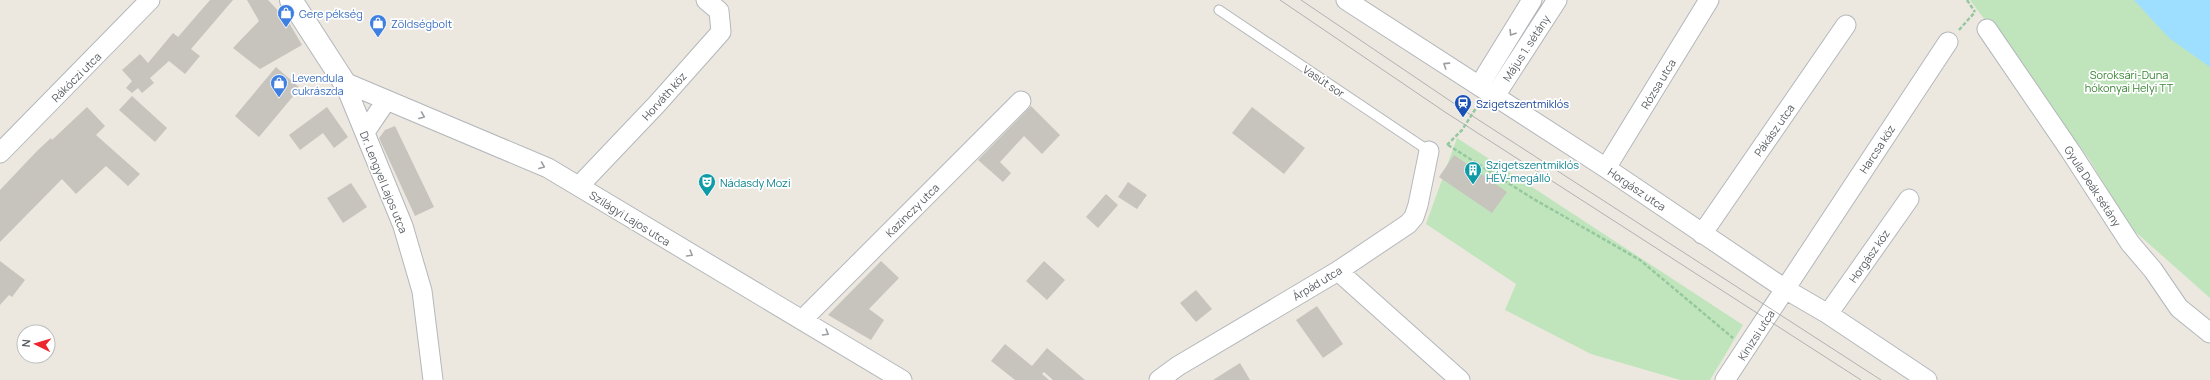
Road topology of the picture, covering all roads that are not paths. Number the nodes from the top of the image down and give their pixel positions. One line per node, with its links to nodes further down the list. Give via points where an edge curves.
1 (150, 0): 19 (street, Rákóczi utca)
2 (290, 0): 13 (street, Dr. Lengyel Lajos utca)
3 (706, 0): 21 (street, Horváth köz, via 719,11 721,32)
4 (1346, 0): 8 (street, Horgász utca)
5 (1532, 0): 14 (street, Május 1. sétány, one-way to 14)
6 (1557, 0): 14 (street, Május 1. sétány)
7 (1708, 0): 20 (street, Rózsa utca)
8 (1366, 5): 14 (street, Horgász utca, one-way to 8)
9 (1219, 10): 18 (lane, Vasút sor)
10 (1846, 26): 23 (street, Pákász utca)
11 (1987, 29): 28 (street, Gyula Deák sétány, via 2130,243 2153,270 2179,308)
12 (1948, 42): 25 (street, Harcsa köz)
13 (344, 82): 15 (street, Szilágyi Lajos utca); 17 (street, Dr. Lengyel Lajos utca)
14 (1484, 95): 20 (street, Horgász utca)
15 (386, 101): 17 (street); 21 (street, Szilágyi Lajos utca, one-way to 21, via 548,168)
16 (1021, 101): 27 (street, Kazinczy utca)
17 (364, 132): 29 (street, Dr. Lengyel Lajos utca, via 403,226 420,284)
18 (1429, 151): 24 (street, Árpád utca, via 1414,217 1408,224)
19 (0, 153)
20 (1606, 168): 23 (street, Horgász utca)
21 (579, 186): 27 (street, Szilágyi Lajos utca, one-way to 27, via 623,215)
22 (1909, 199): 26 (street, Horgász köz)
23 (1702, 234): 25 (street, Horgász utca)
24 (1338, 271): 31 (street, Árpád utca, via 1178,366); 32 (street)
25 (1785, 289): 26 (street, Horgász utca); 33 (street, Kinizsi utca)
26 (1828, 314): 34 (street, Horgász utca)
27 (803, 319): 30 (street, Szilágyi Lajos utca, one-way to 30)
28 (2210, 333)
29 (433, 380)
30 (902, 380)
31 (1159, 380)
32 (1460, 380)
33 (1725, 380)
34 (1927, 380)

